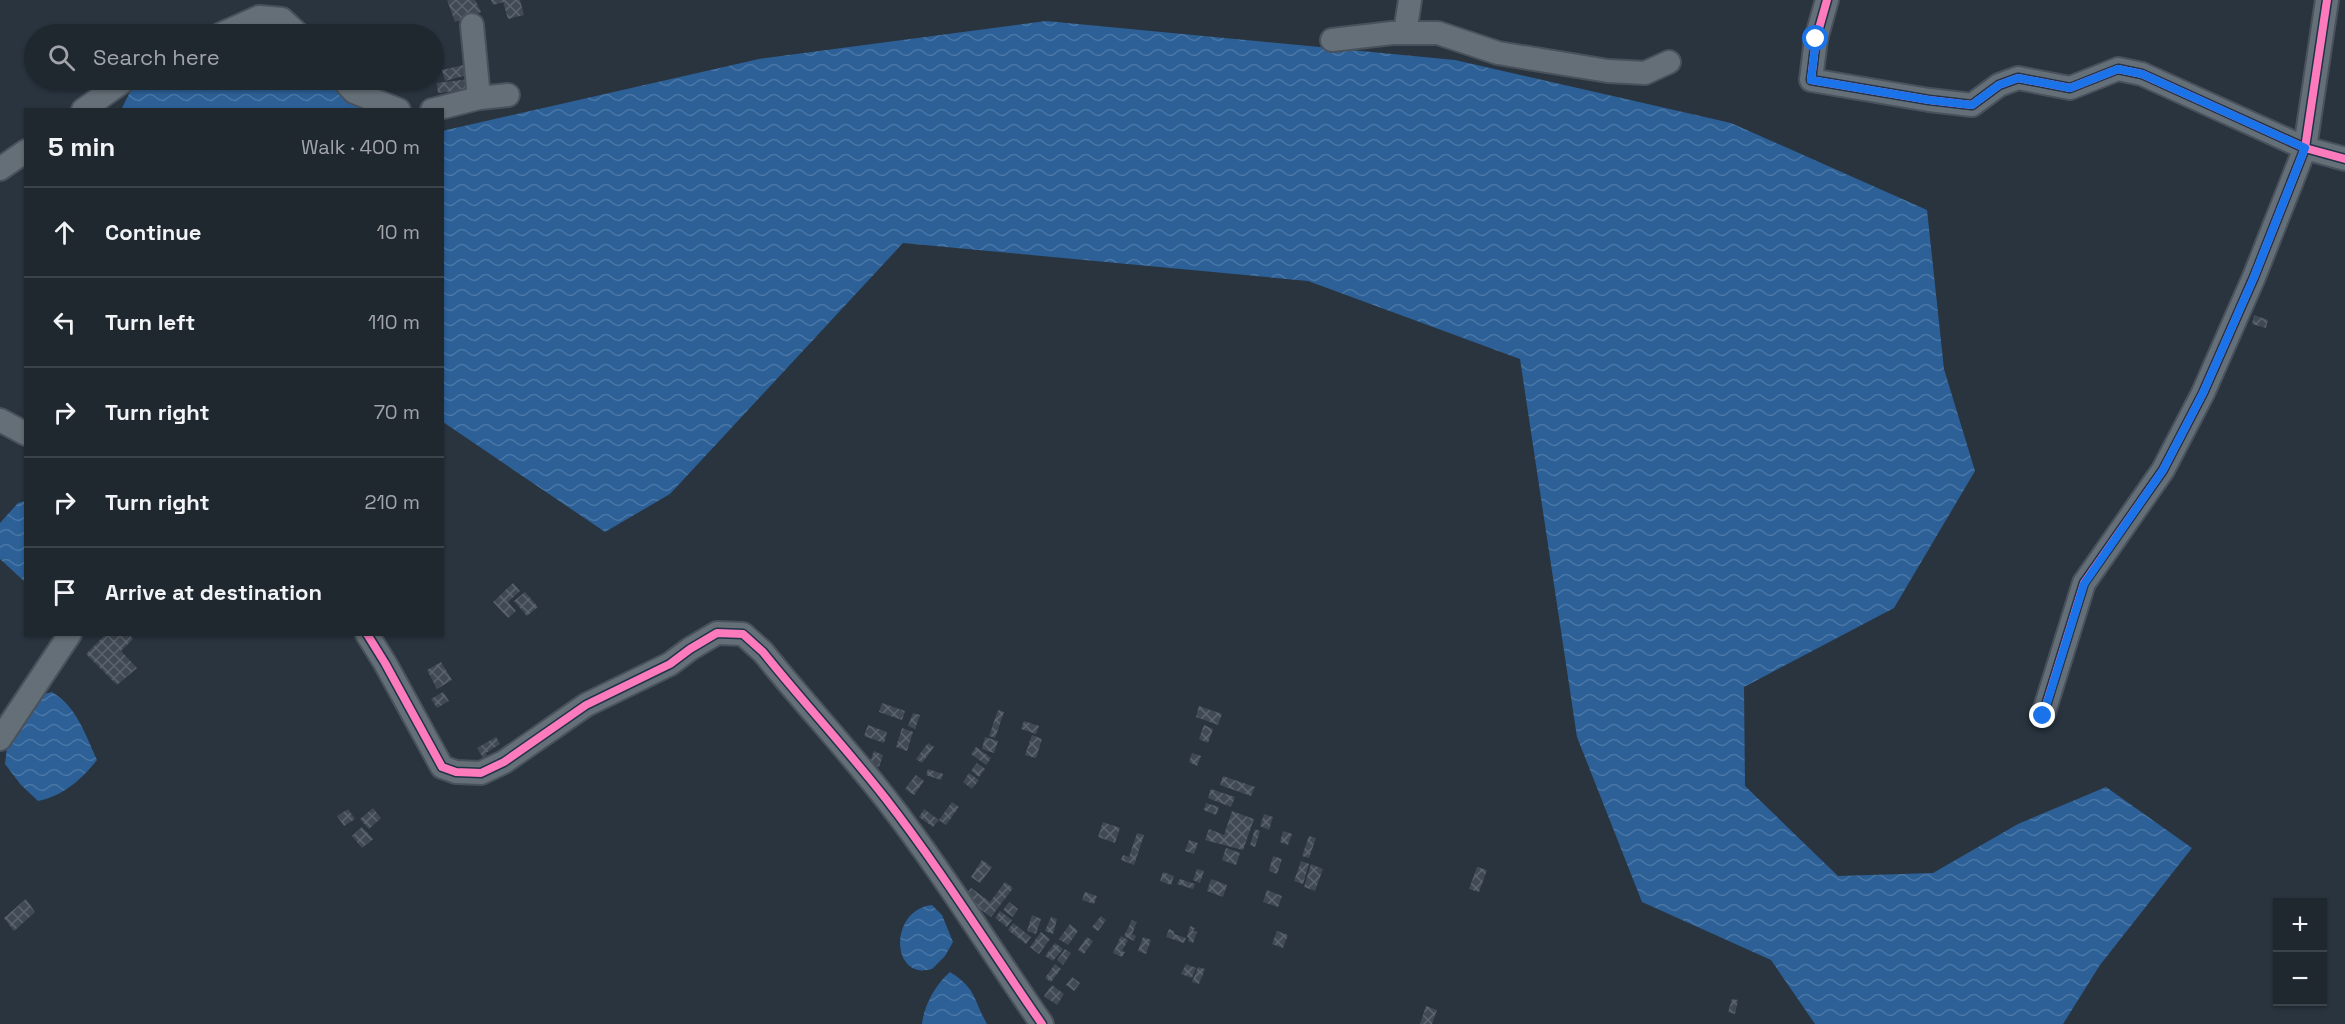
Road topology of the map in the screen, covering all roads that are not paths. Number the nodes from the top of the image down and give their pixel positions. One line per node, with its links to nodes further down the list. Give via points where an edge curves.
1 (1410, 0): 7 (street)
2 (1827, 0): 17 (street, via 1816,39 1811,80 1972,105 1999,85 2018,78 2070,88 2118,69 2142,74)
3 (2327, 0): 17 (street)
4 (243, 24): 5 (street, via 258,17 282,19)
5 (287, 24)
6 (472, 25): 13 (street)
7 (1405, 33): 8 (street); 9 (street, via 1438,33 1498,53 1608,71 1645,73)
8 (1332, 40)
9 (1669, 62)
10 (111, 90): 14 (street)
11 (352, 90): 15 (street)
12 (508, 95): 13 (street)
13 (479, 98): 16 (street)
14 (86, 108)
15 (394, 108)
16 (440, 108)
17 (2305, 148): 19 (street); 25 (street, via 2203,393 2163,470 2084,584)
18 (24, 152): 20 (street)
19 (2345, 159)
20 (0, 170)
21 (0, 420): 22 (street)
22 (24, 433)
23 (69, 636): 26 (street)
24 (368, 636): 27 (street, via 442,767 481,773 504,762 586,705 670,664 717,633 743,634 763,652 886,799)
25 (2043, 716)
26 (0, 739)
27 (1042, 1024)

